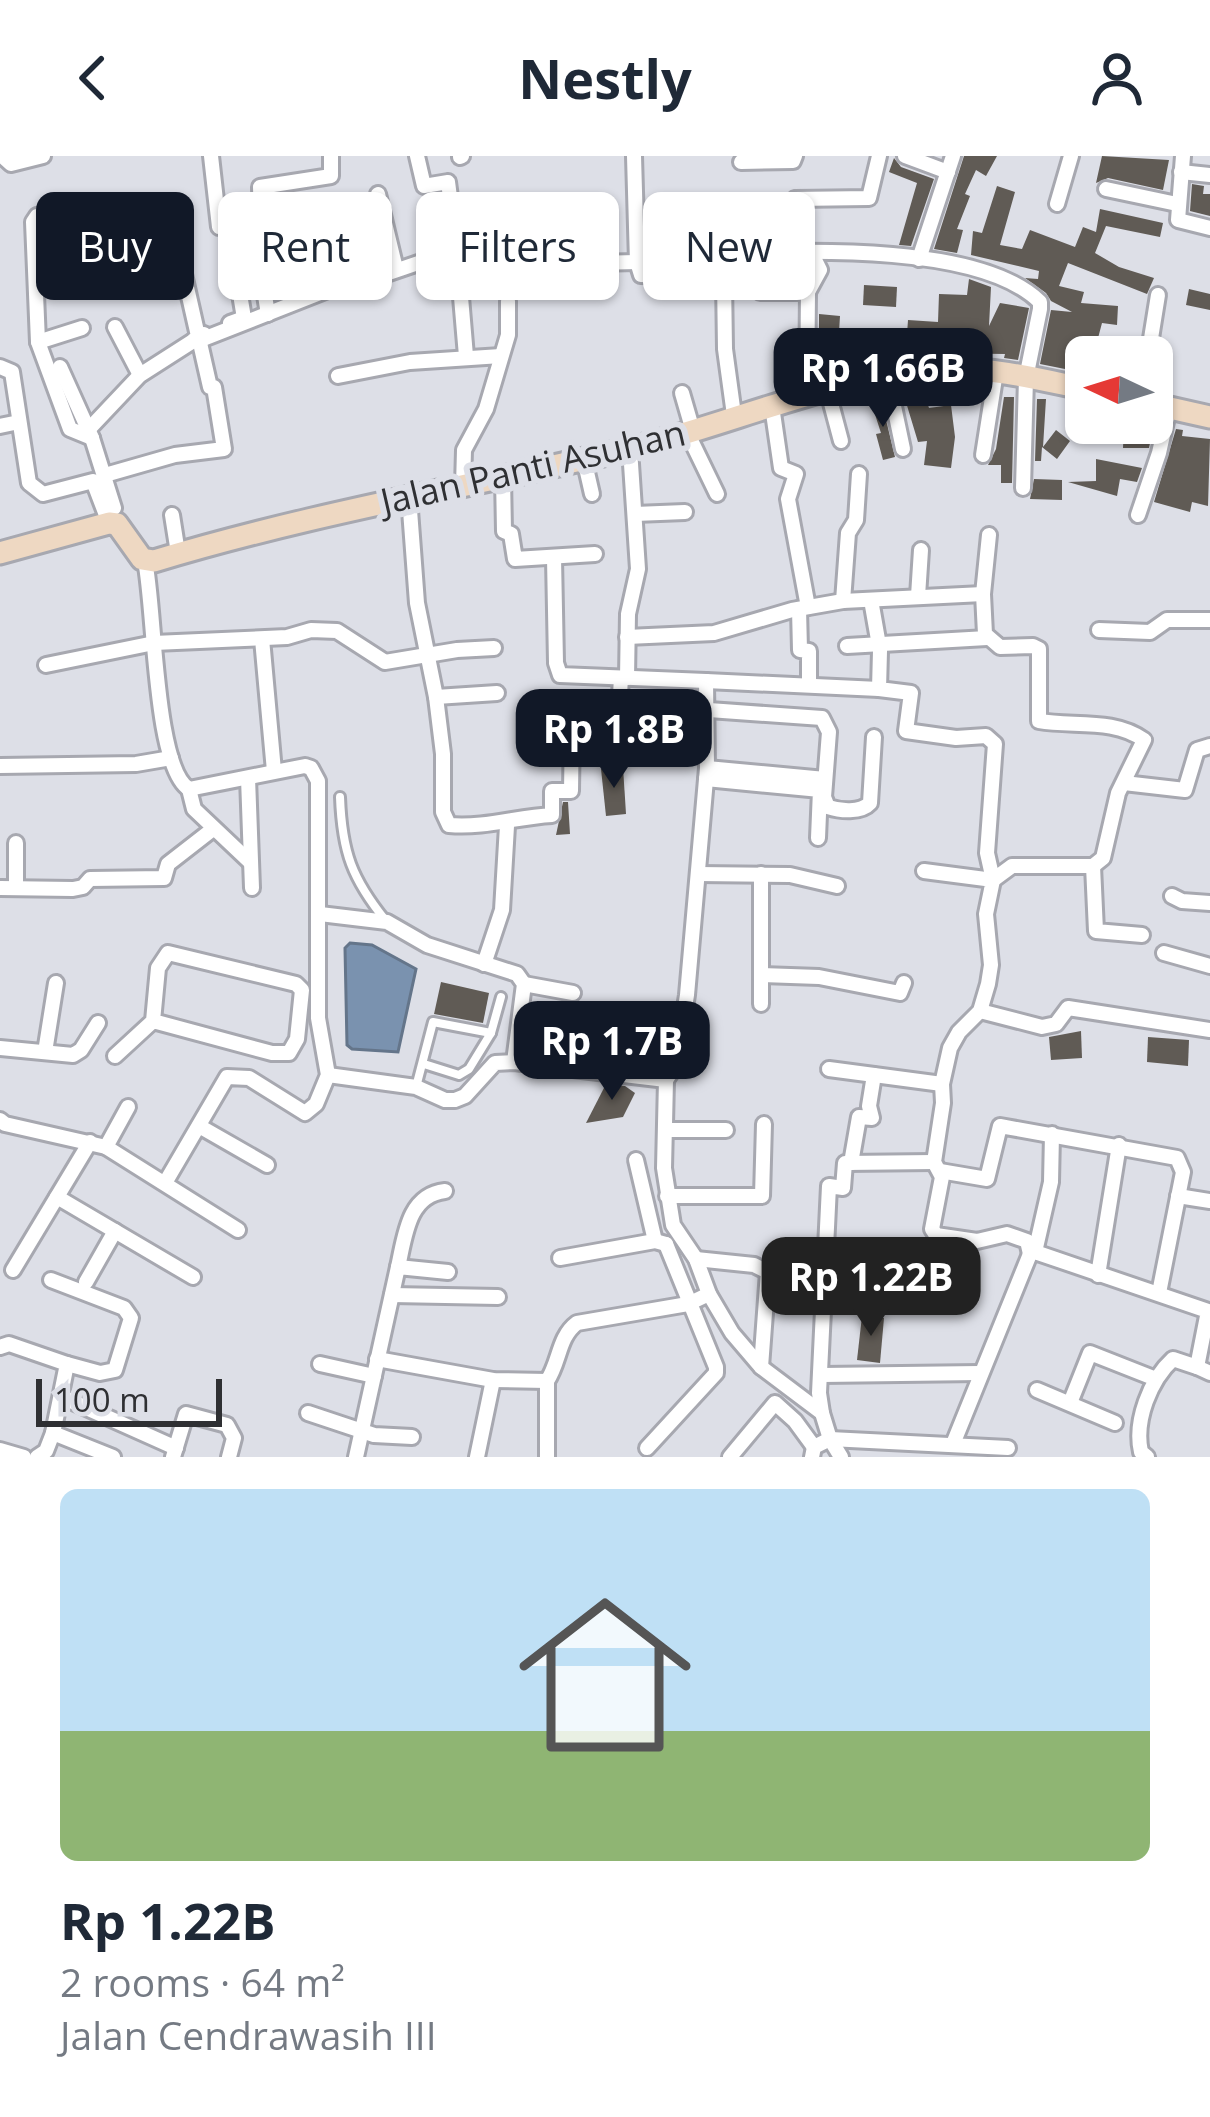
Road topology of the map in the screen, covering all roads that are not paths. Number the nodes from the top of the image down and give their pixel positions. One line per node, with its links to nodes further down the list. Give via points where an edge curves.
1 (2, 156): 2 (street, via 11,164)
2 (43, 156)
3 (212, 156): 21 (street)
4 (332, 156): 16 (street, via 331,176)
5 (417, 156): 17 (street, via 424,186 448,182)
6 (634, 156): 28 (street)
7 (795, 156): 11 (street)
8 (879, 156): 18 (street, via 869,198)
9 (905, 156): 12 (street)
10 (1071, 156): 19 (street)
11 (741, 163)
12 (951, 164): 26 (street)
13 (1182, 164): 14 (street); 20 (street)
14 (1210, 175)
15 (1106, 189): 20 (street)
16 (260, 192)
17 (449, 192)
18 (815, 199)
19 (1057, 204)
20 (1177, 204): 23 (street, via 1182,223)
21 (218, 217)
22 (36, 218): 30 (street)
23 (1210, 228)
24 (815, 251): 26 (street)
25 (392, 252): 31 (street)
26 (919, 259): 54 (street, via 1008,278 1037,299)
27 (619, 262): 28 (street)
28 (637, 262): 61 (street, via 641,275 724,279)
29 (416, 263): 31 (street)
30 (36, 265)
31 (396, 269): 40 (street)
32 (1158, 295): 43 (street)
33 (37, 300): 45 (street)
34 (188, 300): 44 (street)
35 (241, 300): 44 (street, via 244,318)
36 (266, 300): 40 (street)
37 (462, 300): 46 (street)
38 (809, 300): 57 (street)
39 (508, 301): 47 (street)
40 (268, 314): 44 (street)
41 (115, 327): 51 (street)
42 (82, 328): 45 (street)
43 (1151, 336)
44 (196, 339): 51 (street); 73 (street, via 224,449)
45 (38, 342): 65 (street, via 70,429)
46 (466, 356): 47 (street); 52 (street)
47 (501, 356): 75 (street, via 464,450)
48 (0, 367): 62 (street, via 12,372)
49 (59, 367): 65 (street)
50 (996, 372): 53 (street, Jalan Panti Asuhan); 54 (street, Jalan Panti Asuhan); 70 (street)
51 (140, 375): 65 (street)
52 (338, 376)
53 (888, 378): 57 (street, Jalan Panti Asuhan); 68 (street)
54 (1025, 378): 55 (street, Jalan Panti Asuhan); 76 (street)
55 (1065, 384)
56 (682, 392): 64 (street)
57 (818, 394): 58 (street, Jalan Panti Asuhan); 66 (street)
58 (772, 406): 61 (street, Jalan Panti Asuhan); 96 (street, via 782,468 796,474 788,499)
59 (1173, 408): 60 (street)
60 (1209, 414)
61 (734, 415): 64 (street, Jalan Panti Asuhan)
62 (19, 422): 63 (street); 84 (street, via 29,484 43,494 96,483)
63 (0, 426)
64 (690, 432): 69 (street, Jalan Panti Asuhan); 78 (street)
65 (91, 433): 73 (street)
66 (841, 441)
67 (1159, 444): 83 (street)
68 (903, 448)
69 (630, 449): 71 (street, Jalan Panti Asuhan); 81 (street)
70 (983, 454)
71 (584, 459): 74 (street, Jalan Panti Asuhan); 77 (street)
72 (860, 474): 95 (street)
73 (105, 476): 84 (street)
74 (503, 478): 75 (street, Jalan Panti Asuhan); 90 (street, via 504,531 515,560)
75 (463, 486): 79 (street, Jalan Panti Asuhan)
76 (1023, 488)
77 (592, 494)
78 (717, 494)
79 (409, 497): 88 (street, Jalan Panti Asuhan); 106 (street)
80 (685, 512): 81 (street)
81 (635, 514): 99 (street, via 638,569)
82 (172, 515): 88 (street)
83 (1138, 515)
84 (114, 524): 87 (street); 91 (street)
85 (989, 535): 92 (street)
86 (921, 550): 93 (street)
87 (0, 553)
88 (178, 554): 91 (street, Jalan Panti Asuhan)
89 (595, 554): 90 (street)
90 (554, 558): 108 (street, via 557,672)
91 (145, 561): 102 (street)
92 (983, 594): 93 (street); 100 (street)
93 (919, 596): 94 (street)
94 (871, 600): 95 (street); 103 (street)
95 (843, 601): 96 (street)
96 (804, 608): 99 (street, via 714,633); 110 (street, via 800,650 809,651)
97 (1210, 620): 98 (street, via 1162,621 1150,632)
98 (1099, 630)
99 (627, 637): 108 (street)
100 (987, 638): 103 (street); 123 (street, via 1039,650 1040,722 1096,725 1144,740)
101 (262, 639): 102 (street); 106 (street, via 337,631 385,662); 119 (street)
102 (154, 644): 107 (street); 117 (street)
103 (878, 644): 104 (street); 111 (street)
104 (847, 646)
105 (494, 649): 106 (street)
106 (428, 655): 113 (street)
107 (46, 665)
108 (624, 678): 109 (street); 126 (street, via 617,728 572,725 571,791 551,791 552,815)
109 (706, 681): 110 (street); 114 (street)
110 (808, 683): 111 (street)
111 (879, 688): 135 (street, via 911,693 906,731 992,739)
112 (497, 692): 113 (street)
113 (436, 697): 126 (street, via 447,823)
114 (710, 710): 120 (street); 122 (street, via 823,718)
115 (874, 737): 122 (street, via 866,807 828,807)
116 (1210, 746): 123 (street, via 1197,750 1185,790)
117 (170, 758): 118 (street); 124 (street)
118 (0, 766)
119 (274, 771): 121 (street); 141 (street, via 304,766 318,781)
120 (707, 774): 122 (street); 128 (street, via 820,790); 133 (street)
121 (248, 778): 124 (street); 130 (street)
122 (825, 778)
123 (1124, 783): 131 (street, via 1103,859)
124 (189, 790): 127 (street)
125 (340, 797): 142 (lane, via 353,877)
126 (504, 824): 145 (street, via 502,910)
127 (213, 829): 130 (street); 137 (street, via 168,864 164,878)
128 (818, 838)
129 (16, 844): 137 (street)
130 (250, 862): 138 (street)
131 (1093, 866): 135 (street, via 1012,866); 143 (street, via 1096,931)
132 (924, 871): 135 (street)
133 (698, 874): 134 (street); 169 (street, via 679,1051)
134 (761, 874): 136 (street); 147 (street)
135 (993, 880): 154 (street, via 986,914 992,964)
136 (837, 886)
137 (8, 888)
138 (252, 888)
139 (1172, 896): 140 (street)
140 (1210, 903)
141 (320, 914): 142 (street); 155 (street)
142 (387, 922): 145 (street)
143 (1142, 935)
144 (1164, 953): 146 (street)
145 (484, 964): 150 (street)
146 (1210, 966)
147 (761, 976): 148 (street, via 819,977 898,993); 153 (street)
148 (904, 982)
149 (56, 983): 161 (street)
150 (524, 984): 151 (street); 163 (street)
151 (573, 993)
152 (501, 997): 159 (lane)
153 (761, 1004)
154 (980, 1011): 158 (street, via 1042,1027 1056,1024 1067,1008); 170 (street, via 950,1048)
155 (310, 1018): 156 (street, via 283,1054); 156 (street, via 296,984 168,953 158,968); 168 (street)
156 (153, 1022): 162 (street)
157 (98, 1024): 161 (street, via 76,1054)
158 (1210, 1030)
159 (491, 1033): 164 (lane, via 438,1020); 165 (lane)
160 (0, 1048): 161 (street)
161 (45, 1052)
162 (115, 1056)
163 (514, 1062): 165 (street); 169 (street)
164 (424, 1064): 165 (lane, via 459,1075); 171 (lane)
165 (479, 1066): 171 (street, via 476,1086 455,1100)
166 (829, 1069): 167 (street)
167 (874, 1075): 170 (street); 183 (street, via 872,1118 859,1117)
168 (328, 1079): 171 (street); 175 (street, via 305,1112 249,1078 227,1077)
169 (666, 1080): 176 (street)
170 (942, 1084): 185 (street)
171 (416, 1087)
172 (128, 1107): 181 (street)
173 (0, 1120): 179 (street)
174 (764, 1124): 188 (street, via 762,1196)
175 (199, 1126): 184 (street); 186 (street)
176 (667, 1130): 177 (street); 188 (street)
177 (726, 1130)
178 (1052, 1134): 180 (street); 185 (street, via 1000,1126 985,1179); 195 (street, via 1051,1182)
179 (89, 1142): 181 (street); 190 (street)
180 (1119, 1145): 189 (street, via 1180,1160); 201 (street)
181 (106, 1147): 186 (street)
182 (636, 1160): 194 (street)
183 (851, 1163): 185 (street); 218 (street, via 843,1188 829,1186)
184 (267, 1165)
185 (937, 1167): 195 (street, via 933,1232 977,1241 1007,1234 1028,1241)
186 (165, 1183): 192 (street)
187 (445, 1191): 198 (street, via 418,1204)
188 (667, 1196): 194 (street)
189 (1178, 1196): 191 (street); 205 (street)
190 (57, 1197): 193 (street); 199 (street)
191 (1210, 1202)
192 (238, 1230)
193 (115, 1231): 202 (street); 204 (street)
194 (668, 1239): 196 (street); 197 (street); 209 (street)
195 (1033, 1254): 201 (street); 217 (street)
196 (560, 1258)
197 (696, 1259): 206 (street); 215 (street, via 768,1272)
198 (398, 1267): 200 (street); 207 (street)
199 (13, 1270)
200 (448, 1272)
201 (1098, 1275): 205 (street)
202 (193, 1277)
203 (51, 1280): 213 (street, via 124,1308 131,1318 116,1370)
204 (86, 1282)
205 (1159, 1293): 210 (street)
206 (710, 1294): 209 (street); 215 (street)
207 (392, 1295): 208 (street); 212 (street)
208 (498, 1298)
209 (688, 1304): 222 (street, via 577,1323 564,1335); 234 (street, via 716,1372)
210 (1208, 1311): 216 (street)
211 (0, 1347): 213 (street)
212 (376, 1359): 219 (street); 221 (street)
213 (67, 1364): 224 (street)
214 (320, 1364): 219 (street)
215 (761, 1367): 227 (street)
216 (1204, 1370): 220 (street, via 1173,1360)
217 (980, 1373): 218 (street); 232 (street)
218 (822, 1375): 227 (street)
219 (374, 1376): 229 (street)
220 (1156, 1379): 225 (street, via 1090,1353); 248 (street, via 1137,1430)
221 (493, 1380): 222 (street); 244 (street)
222 (547, 1381): 245 (street)
223 (1037, 1390): 225 (street)
224 (62, 1397): 230 (street); 237 (street)
225 (1070, 1402): 228 (street)
226 (308, 1413): 229 (street)
227 (822, 1413): 233 (street)
228 (1115, 1423)
229 (361, 1431): 231 (street); 243 (street)
230 (53, 1433): 239 (street); 240 (street)
231 (412, 1437)
232 (952, 1444): 233 (street); 235 (street)
233 (820, 1446): 246 (street, via 775,1403); 247 (street)
234 (647, 1448)
235 (1007, 1448)
236 (0, 1450): 238 (street)
237 (172, 1450): 241 (street); 242 (street, via 186,1414 227,1425 234,1438)
238 (24, 1457)
239 (37, 1457)
240 (113, 1457)
241 (155, 1457)
242 (229, 1457)
243 (356, 1457)
244 (477, 1457)
245 (547, 1457)
246 (730, 1457)
247 (841, 1457)
248 (1147, 1457)

